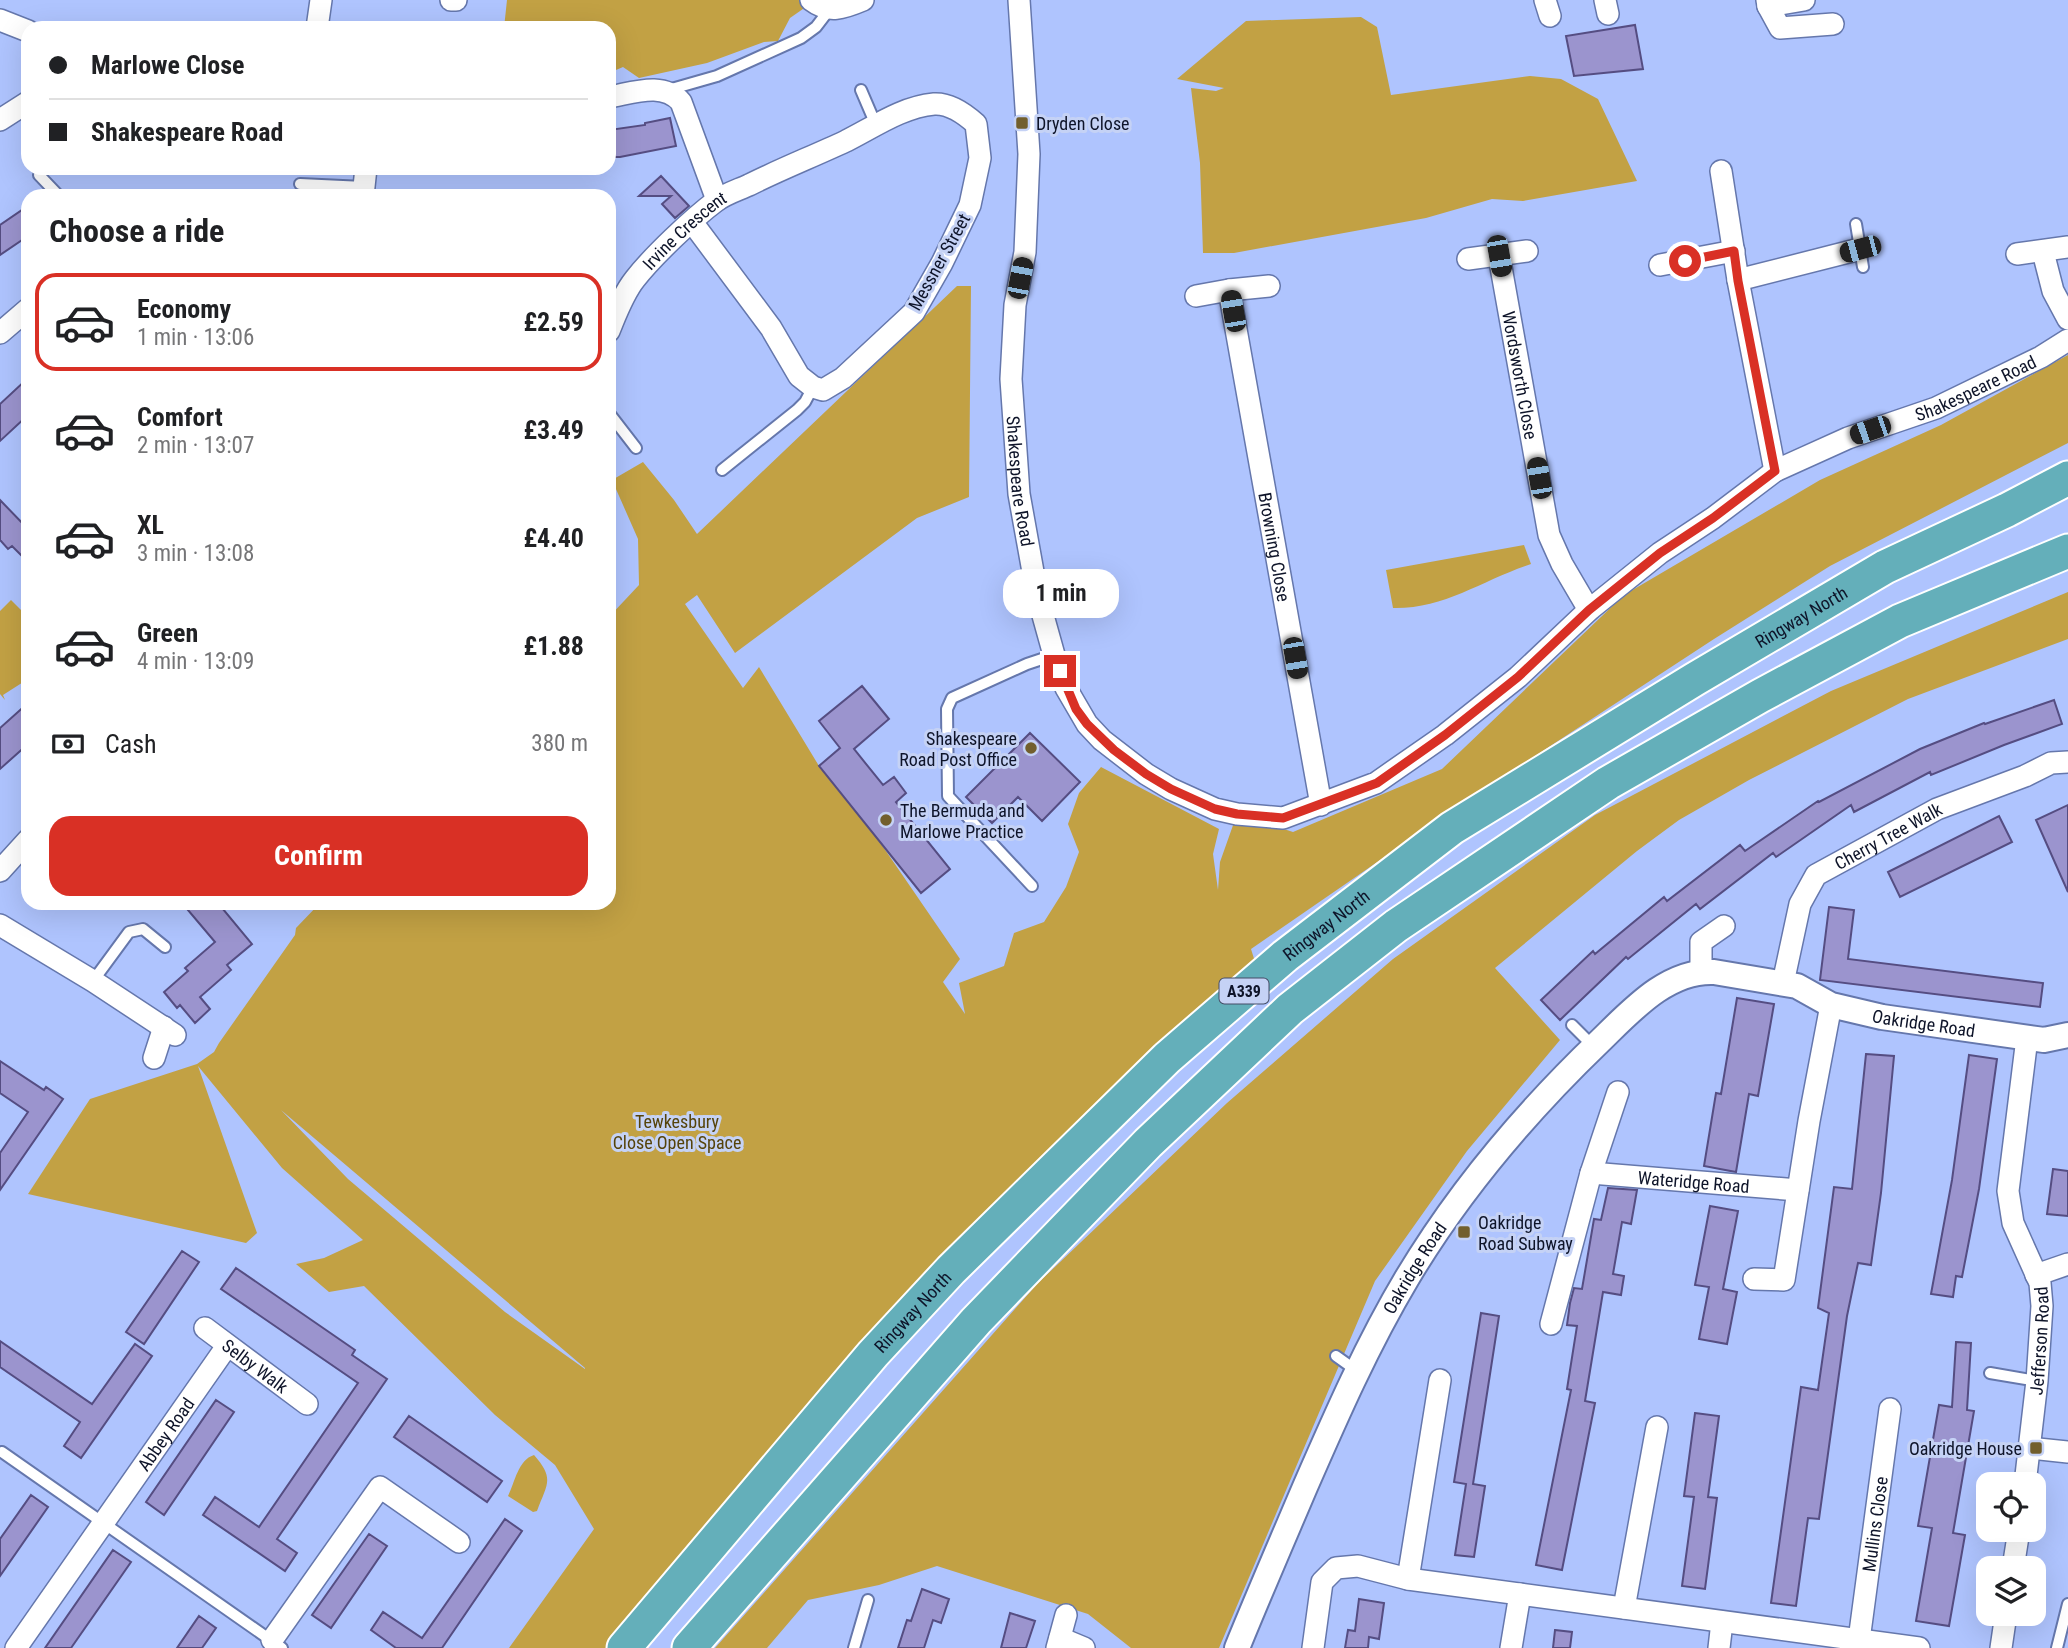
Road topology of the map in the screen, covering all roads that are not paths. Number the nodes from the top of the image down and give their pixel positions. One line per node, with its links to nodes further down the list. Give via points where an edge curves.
1 (321, 0): 8 (street)
2 (863, 0): 6 (street, via 839,9)
3 (1018, 0): 53 (street, Shakespeare Road, via 1030,154 1025,252 1015,305 1010,379 1019,494 1037,594)
4 (1804, 0): 5 (street)
5 (1768, 3): 9 (street, via 1780,28)
6 (820, 5): 12 (lane, via 816,27 801,38 717,76)
7 (0, 20): 10 (street)
8 (318, 21)
9 (1833, 24)
10 (21, 28)
11 (861, 90): 16 (lane)
12 (665, 91): 13 (street); 22 (street, Irvine Crescent, via 681,102)
13 (616, 96)
14 (21, 106): 15 (street)
15 (0, 120)
16 (876, 125): 22 (street, Messner Street); 43 (street, Messner Street, via 936,104 968,116 976,124 980,158 970,205 914,312 837,382 823,390)
17 (1721, 171): 27 (street)
18 (39, 175): 21 (lane)
19 (300, 184): 20 (lane)
20 (364, 184)
21 (52, 189)
22 (717, 200): 23 (street, Irvine Crescent)
23 (692, 222): 38 (street, Irvine Crescent, via 635,280); 43 (street, via 771,328 799,376)
24 (1856, 224): 31 (lane)
25 (2068, 247): 28 (street)
26 (1527, 251): 30 (street)
27 (1734, 251): 33 (street); 34 (street)
28 (2043, 252): 29 (street); 40 (street, via 2053,291)
29 (2017, 254)
30 (1499, 256): 32 (street); 52 (street, Wordsworth Close, via 1549,536)
31 (1862, 258): 34 (street)
32 (1468, 259)
33 (1660, 265)
34 (1738, 281): 47 (street)
35 (1269, 286): 36 (street)
36 (1229, 290): 37 (street); 55 (street, Browning Close)
37 (1196, 296)
38 (616, 315)
39 (21, 317): 41 (street)
40 (2068, 318)
41 (0, 333)
42 (2068, 340): 47 (street, Shakespeare Road, via 1936,408 1848,438)
43 (813, 387): 46 (lane, via 797,410)
44 (616, 422): 45 (lane)
45 (636, 448)
46 (722, 470)
47 (1775, 471): 52 (street, Shakespeare Road)
48 (2068, 478): 50 (highway)
49 (2068, 488): 50 (highway, A339)
50 (2007, 510): 106 (highway, Ringway North / A339, via 1885,568 1463,821 1285,956 1167,1058 951,1270 873,1354)
51 (2068, 551): 107 (highway, A339, via 1900,621 1608,783 1396,926 1290,1009 1148,1143 976,1321)
52 (1589, 610): 55 (street, Shakespeare Road, via 1518,677 1445,735 1377,783)
53 (1054, 655): 55 (street, Shakespeare Road, via 1087,724 1125,759 1171,789 1237,814 1283,818); 58 (lane, via 952,698 947,709 948,796)
54 (2068, 762): 64 (street, Cherry Tree Walk, via 2051,763 1937,809 1816,875 1800,904)
55 (1321, 805)
56 (21, 848): 57 (street)
57 (0, 871)
58 (1032, 886)
59 (0, 925): 63 (street)
60 (1724, 926): 62 (street, via 1701,942)
61 (165, 947): 63 (lane, via 144,929 129,932)
62 (1701, 971): 64 (street, Oakridge Road); 69 (street, Oakridge Road, via 1667,984)
63 (93, 981): 70 (street, via 170,1031)
64 (1783, 984): 65 (street, Oakridge Road, via 1797,986)
65 (1831, 1005): 68 (street, Oakridge Road); 73 (street)
66 (1572, 1025): 69 (lane)
67 (2068, 1035): 68 (street, Oakridge Road)
68 (2027, 1038): 75 (street, Jefferson Road, via 2008,1191 2013,1223)
69 (1594, 1047): 81 (street, Oakridge Road, via 1528,1116 1452,1208 1407,1278)
70 (154, 1058)
71 (1618, 1091): 72 (street)
72 (1591, 1173): 73 (street, Wateridge Road); 77 (street)
73 (1798, 1190): 76 (street, via 1784,1280)
74 (2068, 1264): 75 (street)
75 (2036, 1275): 84 (street, Jefferson Road, via 2042,1306)
76 (1754, 1279)
77 (1551, 1324)
78 (205, 1328): 79 (street, Selby Walk)
79 (227, 1346): 85 (street, Selby Walk); 92 (street, Abbey Road)
80 (1336, 1356): 81 (lane)
81 (1357, 1371): 110 (street, Oakridge Road)
82 (1990, 1373): 84 (lane)
83 (1440, 1380): 94 (street)
84 (2037, 1381): 88 (street, Jefferson Road)
85 (307, 1404)
86 (1890, 1409): 102 (street, Mullins Close)
87 (1657, 1427): 98 (street)
88 (2030, 1448): 90 (street); 91 (street, Jefferson Road)
89 (2, 1452): 92 (lane)
90 (2068, 1452)
91 (2027, 1472)
92 (102, 1523): 104 (lane); 105 (street, Abbey Road)
93 (459, 1542): 104 (street, via 380,1487)
94 (1408, 1579): 95 (street); 111 (street, via 1358,1566 1336,1568 1322,1582)
95 (1520, 1594): 98 (street); 112 (street)
96 (868, 1600): 108 (lane)
97 (2068, 1604): 116 (lane)
98 (1624, 1608): 100 (street)
99 (1066, 1615): 103 (street)
100 (1722, 1622): 102 (street); 113 (street)
101 (2004, 1626): 115 (street)
102 (1859, 1640): 114 (street)
103 (1059, 1643): 109 (street)
104 (277, 1644)
105 (16, 1648)
106 (625, 1648)
107 (689, 1648)
108 (854, 1648)
109 (1084, 1648)
110 (1237, 1648)
111 (1313, 1648)
112 (1511, 1648)
113 (1719, 1648)
114 (1919, 1648)
115 (2001, 1648)
116 (2057, 1648)

